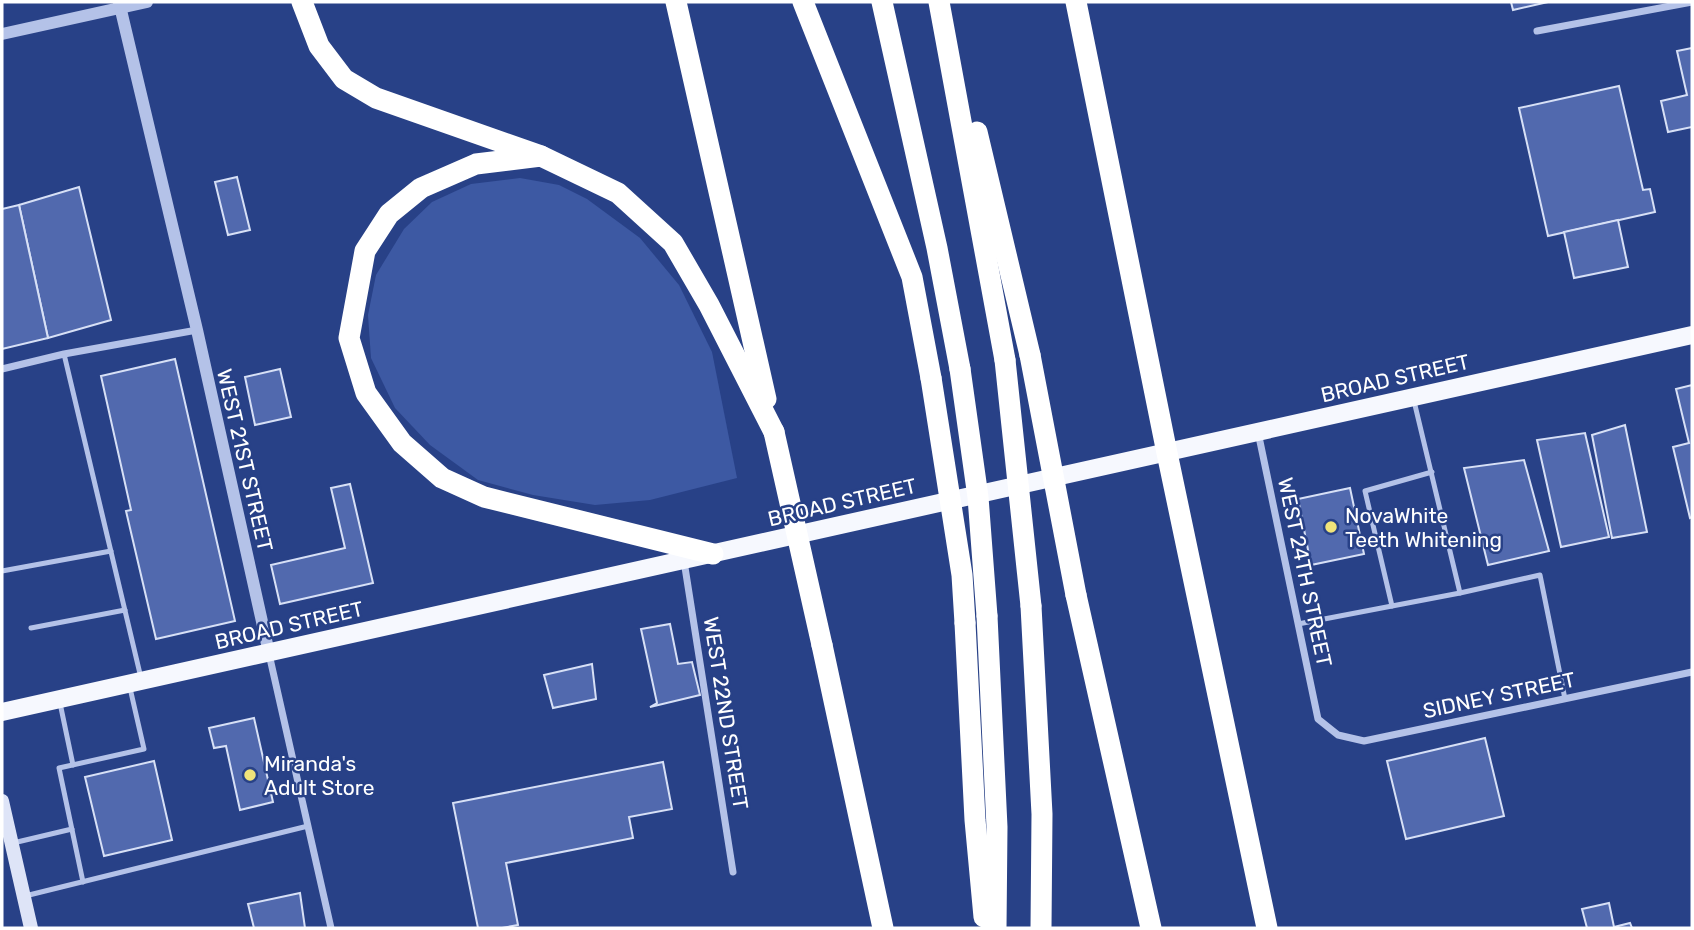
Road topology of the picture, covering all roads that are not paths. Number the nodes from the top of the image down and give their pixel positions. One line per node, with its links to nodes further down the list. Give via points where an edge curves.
1 (147, 2): 10 (street)
2 (302, 2): 13 (highway, via 319,46 344,79 376,98)
3 (676, 2): 19 (highway)
4 (803, 2): 50 (highway, bridge, via 912,277 962,575)
5 (882, 2): 51 (highway, bridge, via 937,248 978,497 997,827)
6 (939, 2): 52 (highway, bridge, via 1005,360 1031,606 1042,814)
7 (945, 2): 53 (highway, bridge, via 1030,355 1076,595)
8 (1076, 2): 21 (highway)
9 (1692, 2): 11 (street)
10 (120, 5): 12 (street); 14 (street, WEST 21ST STREET)
11 (1537, 30)
12 (2, 34)
13 (541, 156): 19 (highway, via 618,193 673,243); 24 (highway, via 476,164 421,188 388,214 365,251 349,338 366,393 402,443 442,478 484,497)
14 (197, 330): 16 (street); 32 (street, WEST 21ST STREET)
15 (1692, 335): 18 (main road, BROAD STREET)
16 (64, 354): 17 (street); 23 (lane)
17 (2, 369)
18 (1414, 397): 20 (main road, BROAD STREET); 22 (lane)
19 (774, 432): 49 (highway, bridge)
20 (1258, 432): 21 (main road, BROAD STREET); 30 (street, WEST 24TH STREET)
21 (1167, 453): 24 (main road, BROAD STREET); 54 (highway)
22 (1432, 472): 27 (lane); 28 (lane, via 1365,491)
23 (111, 551): 26 (lane); 29 (lane)
24 (713, 554): 25 (main road, BROAD STREET)
25 (684, 561): 32 (main road, BROAD STREET); 44 (street, WEST 22ND STREET)
26 (2, 572)
27 (1460, 593): 28 (lane); 36 (lane, via 1540,575)
28 (1392, 606): 30 (lane)
29 (125, 610): 31 (lane); 34 (lane)
30 (1298, 624): 38 (street, WEST 24TH STREET)
31 (30, 628)
32 (269, 653): 34 (main road, BROAD STREET); 41 (street, WEST 21ST STREET)
33 (1692, 672): 36 (street, SIDNEY STREET)
34 (136, 683): 35 (main road, BROAD STREET); 39 (lane, via 144,749)
35 (59, 699): 37 (main road, BROAD STREET); 39 (lane)
36 (1565, 699): 38 (street, SIDNEY STREET, via 1364,741 1338,735)
37 (2, 712)
38 (1318, 719)
39 (73, 765): 42 (lane, via 59,768)
40 (2, 801): 43 (main road)
41 (308, 826): 45 (lane); 48 (street, WEST 21ST STREET)
42 (72, 829): 43 (lane); 45 (lane)
43 (11, 844): 46 (main road)
44 (733, 872)
45 (83, 882): 46 (lane)
46 (24, 897): 47 (main road)
47 (31, 928)
48 (331, 928)
49 (883, 928)
50 (985, 928)
51 (996, 928)
52 (1041, 928)
53 (1151, 928)
54 (1267, 928)

